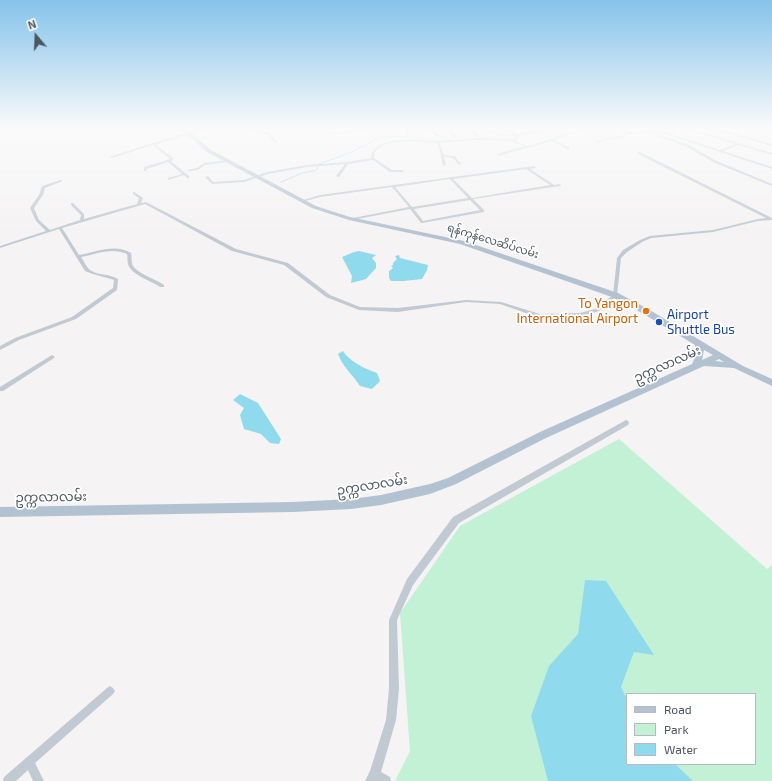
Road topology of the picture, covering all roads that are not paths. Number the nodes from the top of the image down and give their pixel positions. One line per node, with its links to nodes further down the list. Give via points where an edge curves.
1 (157, 164): 14 (street)
2 (173, 164): 17 (street)
3 (203, 164): 15 (street)
4 (234, 164): 18 (main road, ရန်ကုန်လေဆိပ်လမ်း)
5 (320, 164): 18 (street)
6 (346, 164): 19 (street)
7 (381, 164): 16 (street, via 390,171)
8 (662, 164): 36 (street)
9 (722, 164): 26 (street)
10 (761, 164): 13 (street)
11 (534, 167): 12 (street)
12 (527, 168): 22 (street); 28 (street)
13 (772, 168)
14 (145, 170)
15 (189, 170)
16 (402, 171)
17 (184, 174): 20 (street); 23 (street)
18 (256, 176): 21 (street, via 220,183 212,182); 31 (main road, ရန်ကုန်လေဆိပ်လမ်း)
19 (338, 176)
20 (188, 177)
21 (207, 177)
22 (450, 178): 27 (street); 30 (street)
23 (169, 179)
24 (61, 181): 39 (street, via 43,187 42,195 32,208 37,220)
25 (559, 185): 28 (street)
26 (772, 185)
27 (393, 186): 31 (street, via 320,196); 34 (street)
28 (553, 186): 30 (street)
29 (134, 193): 33 (street, via 141,198)
30 (470, 199): 34 (street); 34 (street, via 483,211 422,222)
31 (302, 201): 35 (main road, ရန်ကုန်လေဆိပ်လမ်း)
32 (72, 204): 37 (street, via 83,215)
33 (139, 204): 37 (street); 43 (street, via 150,204 234,250 286,264 328,296 359,308 398,310 466,301 501,303 540,316 580,315 596,310)
34 (411, 208): 35 (street)
35 (353, 219): 43 (main road, ရန်ကုန်လေဆိပ်လမ်း, via 462,242)
36 (772, 219): 43 (street, via 713,231 650,237 641,241 619,258)
37 (82, 220): 38 (street)
38 (60, 228): 39 (street); 41 (street)
39 (49, 231): 40 (street)
40 (0, 247)
41 (79, 256): 42 (street, via 114,249 124,251 129,253 134,270 154,279); 45 (street, via 89,272 115,279 115,289 74,318)
42 (162, 286)
43 (615, 295): 44 (main road, ရန်ကုန်လေဆိပ်လမ်း)
44 (699, 343): 46 (main road, ရန်ကုန်လေဆိပ်လမ်း); 48 (main road)
45 (0, 348)
46 (719, 356): 48 (main road, ဥက္ကလာလမ်း); 49 (main road, ရန်ကုန်လေဆိပ်လမ်း)
47 (52, 357): 51 (street)
48 (699, 365): 49 (main road); 53 (main road, ဥက္ကလာလမ်း, via 542,435 452,481 430,489 381,500 293,507)
49 (740, 368): 50 (main road, ရန်ကုန်လေဆိပ်လမ်း)
50 (772, 383)
51 (0, 389)
52 (626, 424): 56 (street, via 456,520 410,582 393,620 394,689 391,720)
53 (0, 512)
54 (110, 691): 55 (street)
55 (29, 762): 57 (street); 58 (street)
56 (373, 778): 59 (street)
57 (8, 781)
58 (39, 781)
59 (386, 781)

